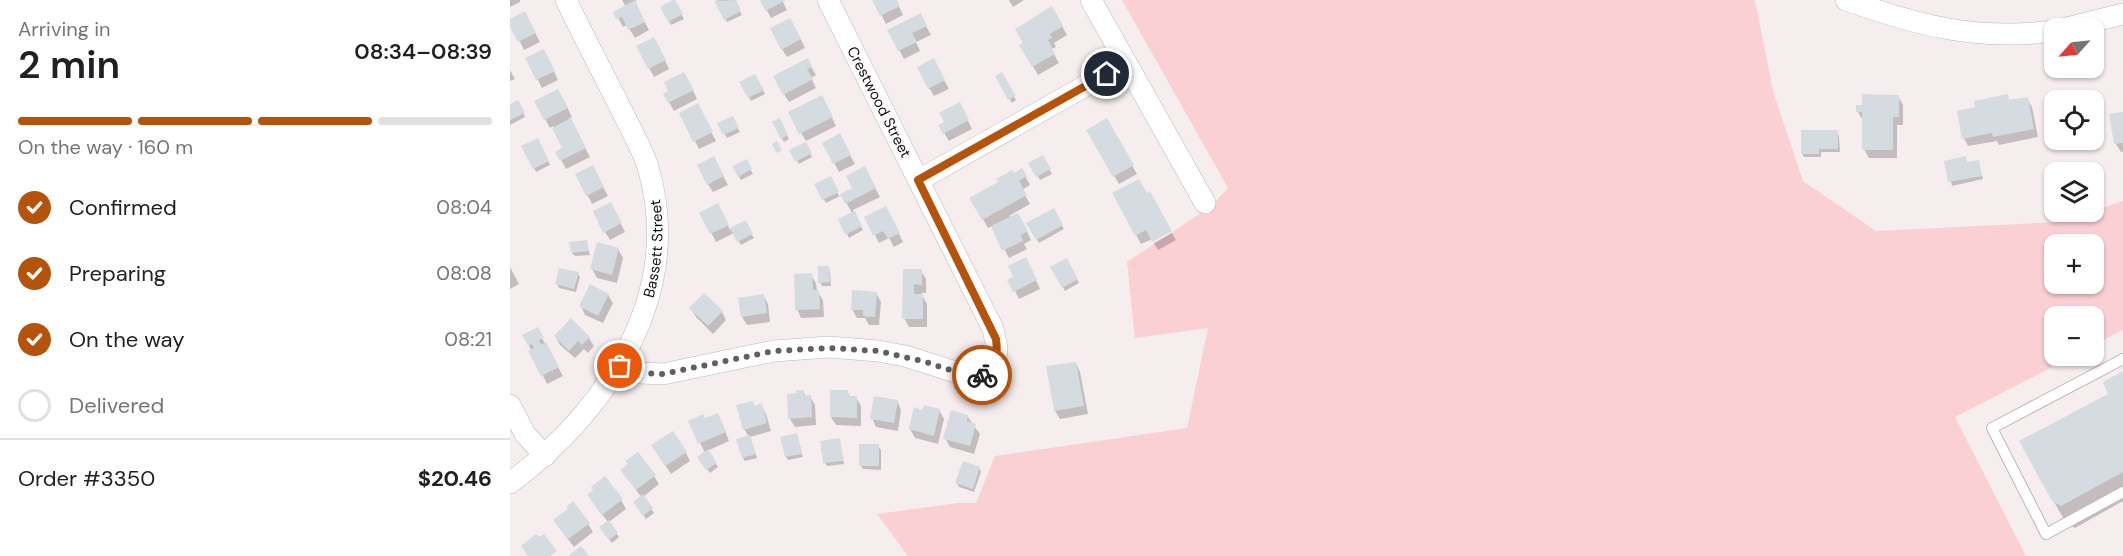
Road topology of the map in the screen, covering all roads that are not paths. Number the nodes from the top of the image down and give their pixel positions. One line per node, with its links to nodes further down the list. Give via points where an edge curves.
1 (566, 0): 12 (street, Bassett Street, via 643,155 655,206 656,257 650,292)
2 (828, 0): 9 (street, Crestwood Street)
3 (1091, 0): 8 (street)
4 (1846, 0): 7 (street, via 1935,27 1973,34)
5 (2123, 14): 6 (street)
6 (2104, 19)
7 (2044, 32)
8 (1126, 63): 9 (street); 10 (street)
9 (918, 180): 12 (street, Crestwood Street, via 993,329 997,354 992,368 981,375 970,377 878,351 829,348 774,351 663,374 641,373)
10 (1205, 203)
11 (2123, 359): 16 (lane, via 1992,428 2046,534)
12 (620, 366): 14 (street, Bassett Street, via 589,411)
13 (510, 405): 14 (street, via 525,435)
14 (544, 456): 15 (street, Bassett Street)
15 (510, 483)
16 (2123, 492)

